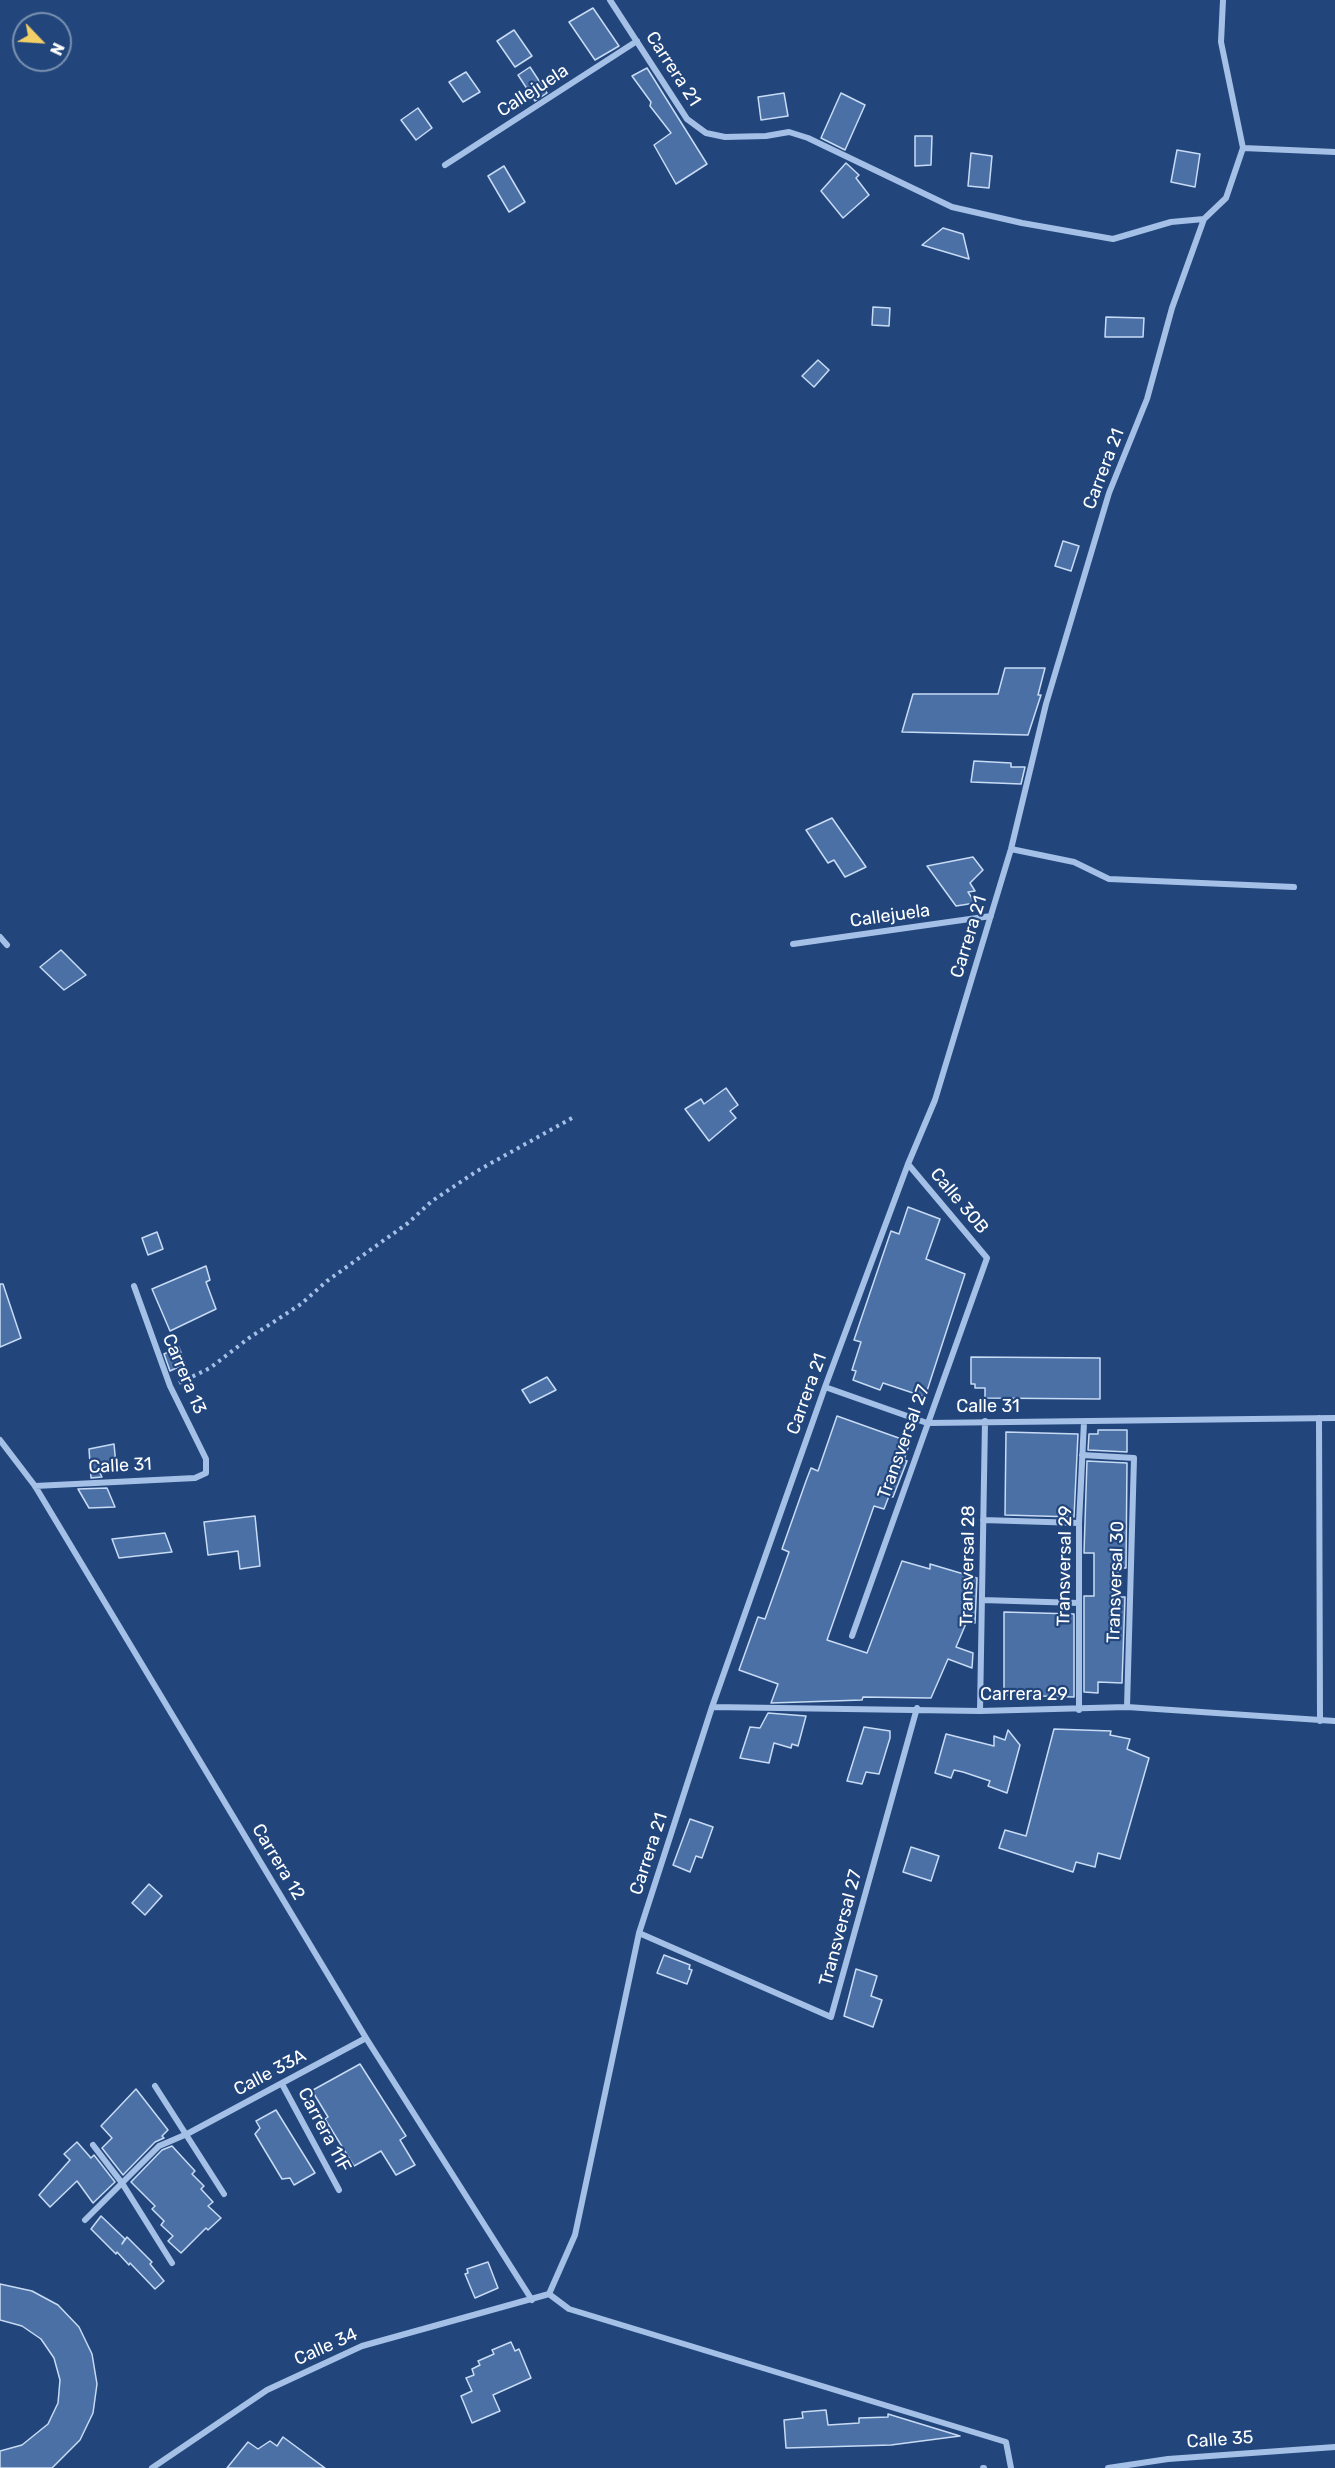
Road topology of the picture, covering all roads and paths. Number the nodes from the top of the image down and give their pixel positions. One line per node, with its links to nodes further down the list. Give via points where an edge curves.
1 (610, 0): 3 (street, Carrera 21)
2 (1223, 0): 4 (street, via 1221,42)
3 (637, 41): 6 (street, Callejuela); 7 (street, Carrera 21, via 687,119 706,133 725,137 789,132 952,207 1113,239 1171,222)
4 (1243, 148): 5 (street); 7 (street, via 1226,198)
5 (1335, 152)
6 (445, 165)
7 (1204, 219): 8 (street, Carrera 21, via 1172,308 1147,399 1106,504 1046,704)
8 (1011, 849): 9 (street, via 1074,861 1109,879); 10 (street, Carrera 21)
9 (1294, 887)
10 (991, 916): 12 (street, Callejuela); 15 (street, Carrera 21, via 935,1100)
11 (0, 937): 13 (street)
12 (792, 944)
13 (7, 945)
14 (572, 1118): 18 (path, via 441,1195 301,1304 210,1368)
15 (908, 1164): 16 (street, Calle 30B); 19 (street, Carrera 21)
16 (987, 1258): 24 (street, Transversal 27)
17 (134, 1286): 18 (street, Carrera 13)
18 (170, 1386): 27 (street, Carrera 13, via 206,1459)
19 (825, 1387): 24 (street, Calle 31); 34 (street, Carrera 21)
20 (1319, 1418): 21 (street, Calle 31); 23 (street, Calle 31); 39 (street)
21 (1335, 1418)
22 (985, 1421): 23 (street, Calle 31); 24 (street, Calle 31); 29 (street, Transversal 28)
23 (1084, 1422): 26 (street, Transversal 29)
24 (927, 1423): 33 (street, Transversal 27)
25 (0, 1440): 28 (street, Carrera 12)
26 (1082, 1455): 30 (street, Transversal 29); 35 (street, Transversal 30, via 1134,1458)
27 (206, 1473): 28 (street, Calle 31, via 195,1478)
28 (34, 1486): 42 (street, Carrera 12)
29 (983, 1520): 30 (street); 31 (street, Transversal 28)
30 (1079, 1523): 32 (street, Transversal 29)
31 (982, 1600): 32 (street); 38 (street, Transversal 28)
32 (1079, 1603): 37 (street, Transversal 29)
33 (852, 1636)
34 (712, 1707): 36 (street, Carrera 29); 41 (street, Carrera 21)
35 (1127, 1707): 37 (street, Carrera 29); 39 (street, Carrera 29)
36 (917, 1708): 38 (street, Carrera 29); 41 (street, Transversal 27, via 831,2017)
37 (1079, 1710): 38 (street, Carrera 29)
38 (980, 1711)
39 (1320, 1721): 40 (street, Carrera 29)
40 (1335, 1721)
41 (639, 1933): 52 (street, Carrera 21, via 575,2235)
42 (366, 2038): 43 (street, Calle 33A); 53 (street, Carrera 12)
43 (282, 2084): 45 (street, Calle 33A); 48 (street, Carrera 11F)
44 (155, 2086): 45 (street)
45 (187, 2134): 47 (street, Calle 33A, via 159,2146); 49 (street)
46 (93, 2145): 47 (street)
47 (122, 2183): 50 (street, Calle 33A); 51 (street)
48 (339, 2190)
49 (224, 2194)
50 (85, 2220)
51 (172, 2264)
52 (549, 2294): 53 (street); 56 (street, via 569,2308 1006,2442)
53 (532, 2300): 55 (street, Calle 34, via 362,2346 267,2390)
54 (1335, 2447): 57 (street, Calle 35, via 1168,2459)
55 (152, 2468)
56 (1011, 2468)
57 (1108, 2468)

